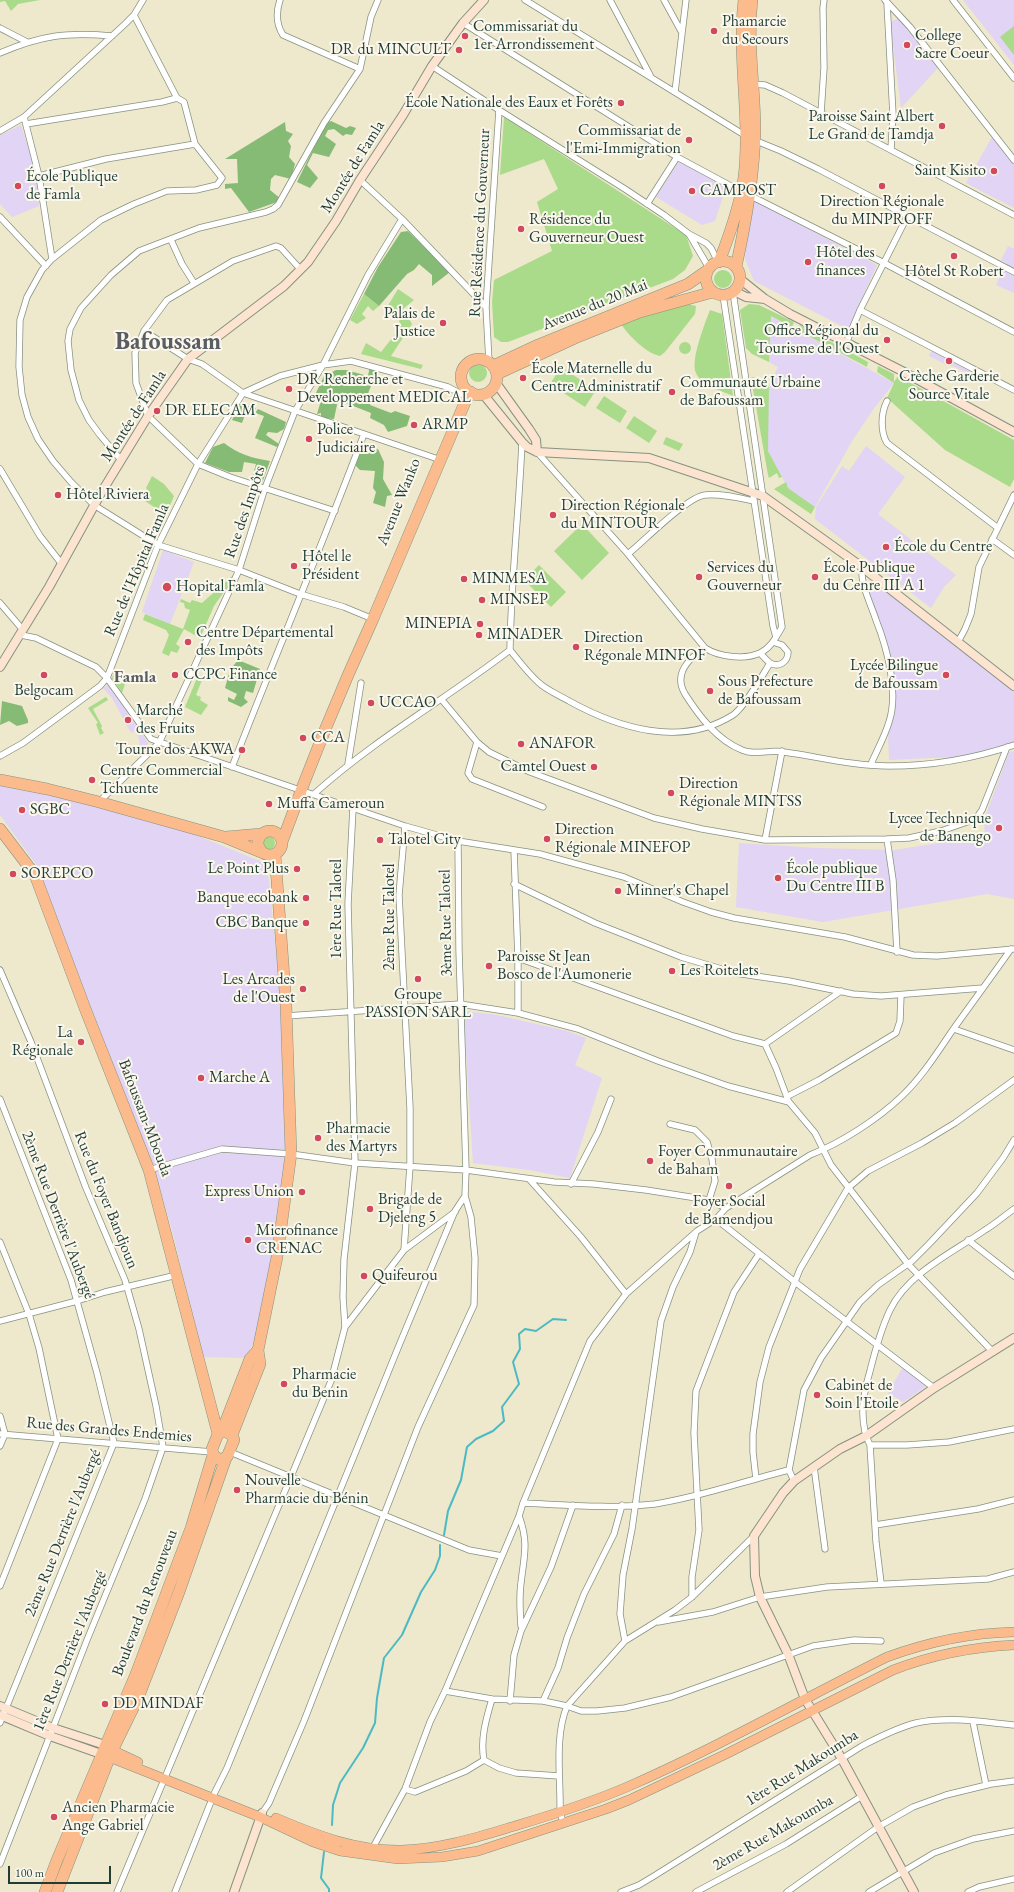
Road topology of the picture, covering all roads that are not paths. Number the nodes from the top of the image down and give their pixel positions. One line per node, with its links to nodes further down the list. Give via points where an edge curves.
1 (143, 0): 14 (street)
2 (280, 0): 22 (street, via 277,14 280,30 284,35)
3 (378, 0): 22 (street, via 371,17)
4 (484, 0): 15 (street, Montée de Famla)
5 (525, 0): 23 (street)
6 (610, 0): 23 (street)
7 (664, 0): 17 (street)
8 (686, 0): 17 (street)
9 (744, 0): 25 (highway, via 741,32)
10 (752, 0): 25 (highway)
11 (824, 0): 29 (street)
12 (953, 0): 24 (street)
13 (886, 2): 35 (street, via 893,115); 37 (street, via 910,27)
14 (134, 15): 18 (street); 27 (street)
15 (463, 23): 21 (street, Montée de Famla); 36 (street)
16 (0, 28): 19 (street)
17 (682, 32): 26 (street)
18 (112, 36): 19 (street, via 72,33); 30 (street)
19 (26, 42): 20 (street)
20 (0, 53)
21 (432, 66): 28 (street); 39 (street, Montée de Famla)
22 (360, 69): 47 (street, via 324,123 278,205 273,209 199,228)
23 (650, 76): 26 (street)
24 (1014, 78)
25 (748, 84): 29 (street, via 772,87); 33 (highway)
26 (675, 92): 33 (street)
27 (177, 98): 31 (street); 34 (street, via 184,102)
28 (499, 110): 41 (street); 59 (street, Rue Résidence du Gouverneur)
29 (821, 113): 35 (street)
30 (24, 117): 31 (street); 32 (street)
31 (26, 124): 38 (street)
32 (0, 131)
33 (750, 138): 40 (highway, via 744,176); 44 (street, via 818,169)
34 (195, 144): 38 (street, via 106,159); 48 (street, via 222,178 217,185 196,190 167,191 134,204 101,220)
35 (891, 149): 42 (street)
36 (677, 157): 40 (street); 41 (street)
37 (1014, 160)
38 (39, 176): 48 (street)
39 (360, 180): 45 (street); 53 (street, Montée de Famla, via 336,221)
40 (746, 194): 49 (street); 51 (highway); 52 (highway)
41 (648, 204): 46 (street)
42 (1014, 214)
43 (0, 217): 50 (street)
44 (907, 217): 49 (street); 54 (street)
45 (402, 219): 59 (street); 65 (street, Rue des Impôts, via 359,291)
46 (689, 234): 51 (street); 51 (street, via 706,243 714,254)
47 (171, 240): 56 (street); 79 (street, via 139,251 111,275 81,308 70,329 69,356 79,400 100,435)
48 (52, 259): 50 (street)
49 (884, 263): 60 (street); 62 (street)
50 (46, 266): 87 (street, via 27,297 20,320 19,367 22,395 38,439 53,461)
51 (713, 266): 52 (highway, via 730,262); 57 (highway, via 706,279); 66 (highway, Avenue du 20 Mai, via 688,284 538,345)
52 (736, 267): 55 (highway)
53 (301, 270): 56 (street, via 281,248 276,246 233,261); 64 (street, Montée de Famla, via 278,291)
54 (1014, 272)
55 (740, 279): 57 (highway, via 740,283); 58 (street)
56 (194, 283): 61 (street, via 167,300)
57 (726, 293): 58 (street); 66 (highway, Avenue du 20 Mai, via 640,312); 83 (street); 85 (street)
58 (765, 299): 63 (street)
59 (486, 307): 66 (street, Rue Résidence du Gouverneur)
60 (860, 310): 63 (street); 67 (street)
61 (144, 331): 64 (street); 73 (street, via 134,353 136,383)
62 (1014, 332)
63 (847, 341): 74 (street)
64 (188, 358): 69 (street, via 202,364); 73 (street, Montée de Famla)
65 (323, 365): 68 (street, via 351,361); 69 (street, via 280,376); 72 (street, Rue des Impôts)
66 (494, 371): 68 (highway, via 478,359 468,363 461,378); 70 (highway, via 491,390); 77 (street, via 536,440)
67 (1014, 390)
68 (466, 392): 70 (highway); 78 (highway, Avenue Wanko)
69 (244, 393): 72 (street); 80 (street, Rue de l'Hôpital Famla)
70 (484, 394): 76 (street)
71 (887, 401): 89 (street, via 884,408 883,431 887,443)
72 (295, 411): 75 (street); 82 (street, Rue des Impôts)
73 (148, 416): 79 (street, Montée de Famla); 80 (street)
74 (1014, 432)
75 (364, 434): 78 (street); 88 (street)
76 (522, 442): 77 (street); 104 (street)
77 (537, 452): 83 (street, via 649,458); 92 (street)
78 (437, 458): 99 (highway, Avenue Wanko)
79 (121, 460): 87 (street, Montée de Famla)
80 (198, 464): 82 (street); 91 (street, Rue de l'Hôpital Famla)
81 (0, 469): 94 (street, via 40,536)
82 (265, 488): 88 (street); 96 (street, Rue des Impôts)
83 (753, 492): 85 (street); 86 (street)
84 (1014, 495): 89 (street)
85 (762, 496): 95 (street); 101 (street, via 782,627)
86 (754, 501): 92 (street, via 705,495 694,498); 101 (street)
87 (94, 505): 91 (street); 94 (street, Montée de Famla)
88 (335, 511): 97 (street)
89 (998, 528): 90 (street)
90 (992, 539): 93 (street); 102 (street, via 979,567 970,614)
91 (158, 545): 96 (street); 108 (street, Rue de l'Hôpital Famla)
92 (628, 554): 103 (street)
93 (1014, 554)
94 (61, 563): 100 (street, Montée de Famla)
95 (862, 567): 102 (street); 120 (street, via 885,646 893,695 890,722)
96 (239, 570): 97 (street); 114 (street, Rue des Impôts)
97 (300, 594): 99 (street); 121 (street)
98 (0, 603): 100 (street)
99 (371, 618): 123 (highway, Avenue Wanko)
100 (22, 633): 107 (street, Montée de Famla); 108 (street, via 86,661)
101 (775, 639): 105 (street); 106 (street, via 786,649 788,655 781,664)
102 (958, 642): 110 (street)
103 (706, 648): 105 (street, via 722,655 747,656); 112 (street, via 689,660 680,679 684,691)
104 (510, 650): 111 (street); 112 (street, via 539,683 612,722 644,730 666,732 689,731)
105 (760, 653): 106 (street)
106 (770, 663): 112 (street, via 738,711)
107 (0, 667)
108 (107, 678): 114 (street, via 148,735); 118 (street, Rue de l'Hôpital Famla, via 100,686 23,743)
109 (361, 683): 119 (street)
110 (1014, 686)
111 (442, 700): 113 (street); 119 (street)
112 (708, 726): 117 (street, via 732,746 744,751)
113 (477, 742): 126 (street, via 468,773 472,778); 135 (street, via 489,752 530,772 654,818)
114 (159, 743): 121 (street); 125 (street, Rue des Impôts)
115 (1014, 744): 116 (street)
116 (1007, 747): 120 (street, via 938,763 888,766); 134 (street, via 977,817 940,831 908,838)
117 (782, 751): 120 (street, via 834,761); 135 (street)
118 (0, 756)
119 (348, 764): 124 (street)
120 (871, 764)
121 (232, 767): 123 (street)
122 (0, 780): 125 (highway)
123 (302, 791): 124 (street); 128 (highway, Avenue Wanko)
124 (314, 794): 127 (street)
125 (99, 802): 133 (highway)
126 (543, 806)
127 (352, 808): 129 (street); 151 (street, 1ère Rue Talotel, via 348,904)
128 (294, 810): 131 (highway, Avenue Wanko); 137 (highway, Avenue Wanko)
129 (405, 826): 136 (street); 150 (street, 2ème Rue Talotel, via 399,895)
130 (0, 829): 167 (highway, Bafoussam-Mbouda, via 35,875)
131 (274, 831): 132 (highway); 137 (highway)
132 (262, 834): 133 (highway); 139 (highway, via 258,846)
133 (224, 837): 139 (highway)
134 (887, 839): 135 (street); 143 (street)
135 (765, 840)
136 (458, 841): 138 (street); 149 (street, 3ème Rue Talotel)
137 (282, 842): 140 (highway)
138 (514, 850): 141 (street); 143 (street, via 540,854 624,877 711,912 845,937)
139 (263, 853): 140 (highway)
140 (275, 854): 153 (highway)
141 (514, 884): 144 (street); 147 (street, via 595,923 681,957 735,973)
142 (1013, 949): 143 (street, via 928,957); 146 (street)
143 (898, 952)
144 (518, 958): 152 (street); 155 (street, via 733,1036)
145 (0, 970): 188 (street, Rue du Foyer Bandjoun, via 31,1042 86,1188)
146 (983, 988): 148 (street); 154 (street)
147 (841, 991): 148 (street, via 881,996); 155 (street)
148 (901, 995): 159 (street, via 900,1020 896,1033)
149 (460, 1004): 150 (street); 152 (street); 168 (street, 3ème Rue Talotel)
150 (405, 1007): 151 (street); 166 (street, 2ème Rue Talotel)
151 (351, 1011): 153 (street); 165 (street, 1ère Rue Talotel)
152 (518, 1013): 159 (street, via 578,1029 728,1086)
153 (286, 1016): 164 (highway)
154 (954, 1029): 156 (street); 163 (street, via 917,1080 887,1110)
155 (765, 1044): 159 (street)
156 (1014, 1050)
157 (1014, 1080): 171 (street, via 955,1123 868,1171)
158 (611, 1098): 170 (street, via 598,1132)
159 (788, 1099): 163 (street)
160 (0, 1100): 190 (street, 2ème Rue Derrière l'Aubergé, via 65,1264)
161 (670, 1124): 173 (street, via 695,1130 707,1142 715,1181)
162 (1014, 1140): 183 (street, via 977,1193)
163 (825, 1149): 171 (street, via 831,1165); 174 (street, via 810,1155)
164 (291, 1154): 165 (street); 167 (street, via 222,1149); 201 (highway, via 278,1257 258,1350 260,1364)
165 (355, 1163): 166 (street); 194 (street, 1ère Rue Talotel, via 344,1259)
166 (410, 1166): 168 (street); 181 (street, 2ème Rue Talotel)
167 (149, 1170): 184 (highway, Bafoussam-Mbouda)
168 (466, 1170): 169 (street); 172 (street, 3ème Rue Talotel)
169 (529, 1179): 170 (street); 189 (street, via 581,1237)
170 (571, 1184): 173 (street, via 646,1190)
171 (848, 1188): 183 (street); 187 (street, via 800,1269)
172 (465, 1196): 176 (street); 223 (street, via 471,1217 475,1258 474,1305 418,1427)
173 (709, 1200): 174 (street)
174 (726, 1208): 177 (street)
175 (1014, 1209): 179 (street)
176 (455, 1212): 181 (street); 217 (street)
177 (716, 1219): 178 (street); 182 (street)
178 (697, 1231): 189 (street); 221 (street, via 661,1321)
179 (968, 1240): 185 (street); 186 (street)
180 (0, 1242): 191 (street)
181 (404, 1250): 194 (street)
182 (758, 1254): 187 (street); 216 (street, via 734,1292 697,1386 694,1432)
183 (908, 1264): 185 (street); 193 (street, via 878,1285 860,1302)
184 (177, 1275): 188 (street); 201 (highway, Bafoussam-Mbouda)
185 (918, 1276): 196 (street, via 890,1310); 197 (street)
186 (1014, 1276)
187 (795, 1282): 193 (street); 214 (street, via 770,1347 760,1382 753,1434)
188 (127, 1287): 190 (street); 208 (street, Rue du Foyer Bandjoun, via 139,1329)
189 (626, 1294): 219 (street, via 590,1341)
190 (77, 1301): 191 (street); 205 (street, 2ème Rue Derrière l'Aubergé)
191 (29, 1314): 192 (street); 204 (street, via 39,1348)
192 (0, 1321)
193 (846, 1322): 196 (street); 212 (street, via 821,1358 804,1390)
194 (344, 1327): 213 (street, via 331,1381)
195 (1014, 1338): 197 (street)
196 (877, 1344): 198 (street); 203 (street, via 862,1402)
197 (993, 1352): 198 (street)
198 (934, 1388): 203 (street)
199 (0, 1416): 202 (street)
200 (1014, 1429): 206 (street, via 949,1442)
201 (224, 1433): 209 (highway, Boulevard du Renouveau); 210 (highway, Boulevard du Renouveau, via 234,1438)
202 (2, 1434): 204 (street, Rue des Grandes Endemies); 207 (street)
203 (866, 1436): 206 (street); 211 (street, via 840,1449)
204 (58, 1439): 205 (street, Rue des Grandes Endemies); 232 (street)
205 (114, 1443): 208 (street, Rue des Grandes Endemies); 249 (street, 2ème Rue Derrière l'Aubergé)
206 (870, 1445): 225 (street)
207 (0, 1446)
208 (163, 1447): 209 (street, Rue des Grandes Endemies); 252 (street, 1ère Rue Derrière l'Aubergé, via 145,1499)
209 (212, 1454): 210 (highway, via 220,1460); 226 (highway, Boulevard du Renouveau)
210 (228, 1455): 213 (street); 226 (highway, Boulevard du Renouveau)
211 (814, 1467): 215 (street); 228 (street)
212 (789, 1470): 214 (street); 215 (street)
213 (291, 1476): 217 (street); 256 (street)
214 (756, 1479): 216 (street)
215 (794, 1482): 227 (street, via 783,1492)
216 (696, 1495): 221 (street, via 655,1504); 233 (street, via 699,1530 692,1577)
217 (338, 1496): 223 (street); 261 (street, via 227,1768)
218 (1014, 1500): 225 (street, via 978,1509)
219 (523, 1503): 220 (street); 224 (street)
220 (573, 1505): 222 (street); 236 (street, via 551,1567)
221 (634, 1505): 222 (street); 238 (street, via 620,1614)
222 (622, 1506): 246 (street, via 614,1534 584,1594 558,1668)
223 (383, 1514): 229 (street, via 469,1550); 264 (street, via 304,1721 269,1803)
224 (519, 1516): 229 (street); 236 (street, via 526,1538 521,1585)
225 (875, 1525): 231 (street)
226 (196, 1530): 253 (highway, Boulevard du Renouveau, via 141,1676)
227 (754, 1536): 233 (street); 234 (street, via 755,1576)
228 (825, 1549)
229 (502, 1556): 242 (street)
230 (1014, 1572): 231 (street, via 988,1579)
231 (881, 1583): 234 (street, via 828,1587)
232 (0, 1586)
233 (692, 1597): 235 (street)
234 (760, 1597): 235 (street, via 713,1612); 241 (street)
235 (656, 1623): 238 (street)
236 (521, 1631): 245 (street, via 514,1655)
237 (1014, 1632): 244 (main road, via 949,1639 910,1649 887,1657)
238 (625, 1641): 247 (street)
239 (882, 1641): 241 (street, via 837,1642)
240 (1014, 1645): 248 (main road, via 981,1647 914,1662)
241 (788, 1654): 244 (street); 247 (street, via 671,1698 597,1711 581,1711)
242 (445, 1691): 243 (street); 260 (street, via 430,1722)
243 (492, 1699): 245 (street); 255 (street, via 484,1734)
244 (805, 1699): 248 (street); 263 (main road, via 628,1786)
245 (510, 1701): 246 (street)
246 (543, 1701): 247 (street)
247 (567, 1706): 257 (street, via 563,1716)
248 (812, 1710): 254 (street); 265 (main road, via 629,1800)
249 (2, 1714): 252 (street)
250 (973, 1722): 251 (street, 1ère Rue Makoumba); 254 (street, 1ère Rue Makoumba, via 936,1721 911,1725 874,1739); 259 (street)
251 (1014, 1724)
252 (52, 1732): 253 (street); 271 (street, 1ère Rue Derrière l'Aubergé)
253 (107, 1752): 256 (main road); 269 (highway, Boulevard du Renouveau)
254 (842, 1759): 262 (street); 279 (street, 1ère Rue Makoumba, via 654,1876)
255 (484, 1760): 257 (street, via 498,1768 516,1773); 260 (street, via 466,1771 415,1792)
256 (166, 1776): 261 (main road); 276 (street)
257 (559, 1776): 263 (street)
258 (1014, 1781): 259 (street)
259 (986, 1785): 266 (street, via 913,1807)
260 (405, 1789): 268 (street)
261 (213, 1796): 264 (main road); 277 (street)
262 (862, 1796): 266 (street); 280 (street, 2ème Rue Makoumba, via 786,1844)
263 (560, 1812): 265 (street); 268 (main road, via 472,1838 431,1847 401,1850)
264 (261, 1815): 268 (main road, via 320,1837); 270 (main road, via 313,1842 340,1851); 278 (street)
265 (563, 1822): 270 (main road, via 478,1851 442,1858 398,1859)
266 (878, 1827): 272 (street); 281 (street)
267 (1014, 1831): 272 (street, via 950,1846)
268 (372, 1847): 270 (street)
269 (66, 1852): 274 (highway, Boulevard du Renouveau); 275 (highway, Boulevard du Renouveau)
270 (368, 1856)
271 (0, 1864)
272 (902, 1872): 282 (street); 283 (street)
273 (1014, 1879): 284 (street)
274 (45, 1892)
275 (57, 1892)
276 (117, 1892)
277 (175, 1892)
278 (234, 1892)
279 (621, 1892)
280 (696, 1892)
281 (787, 1892)
282 (869, 1892)
283 (914, 1892)
284 (968, 1892)

